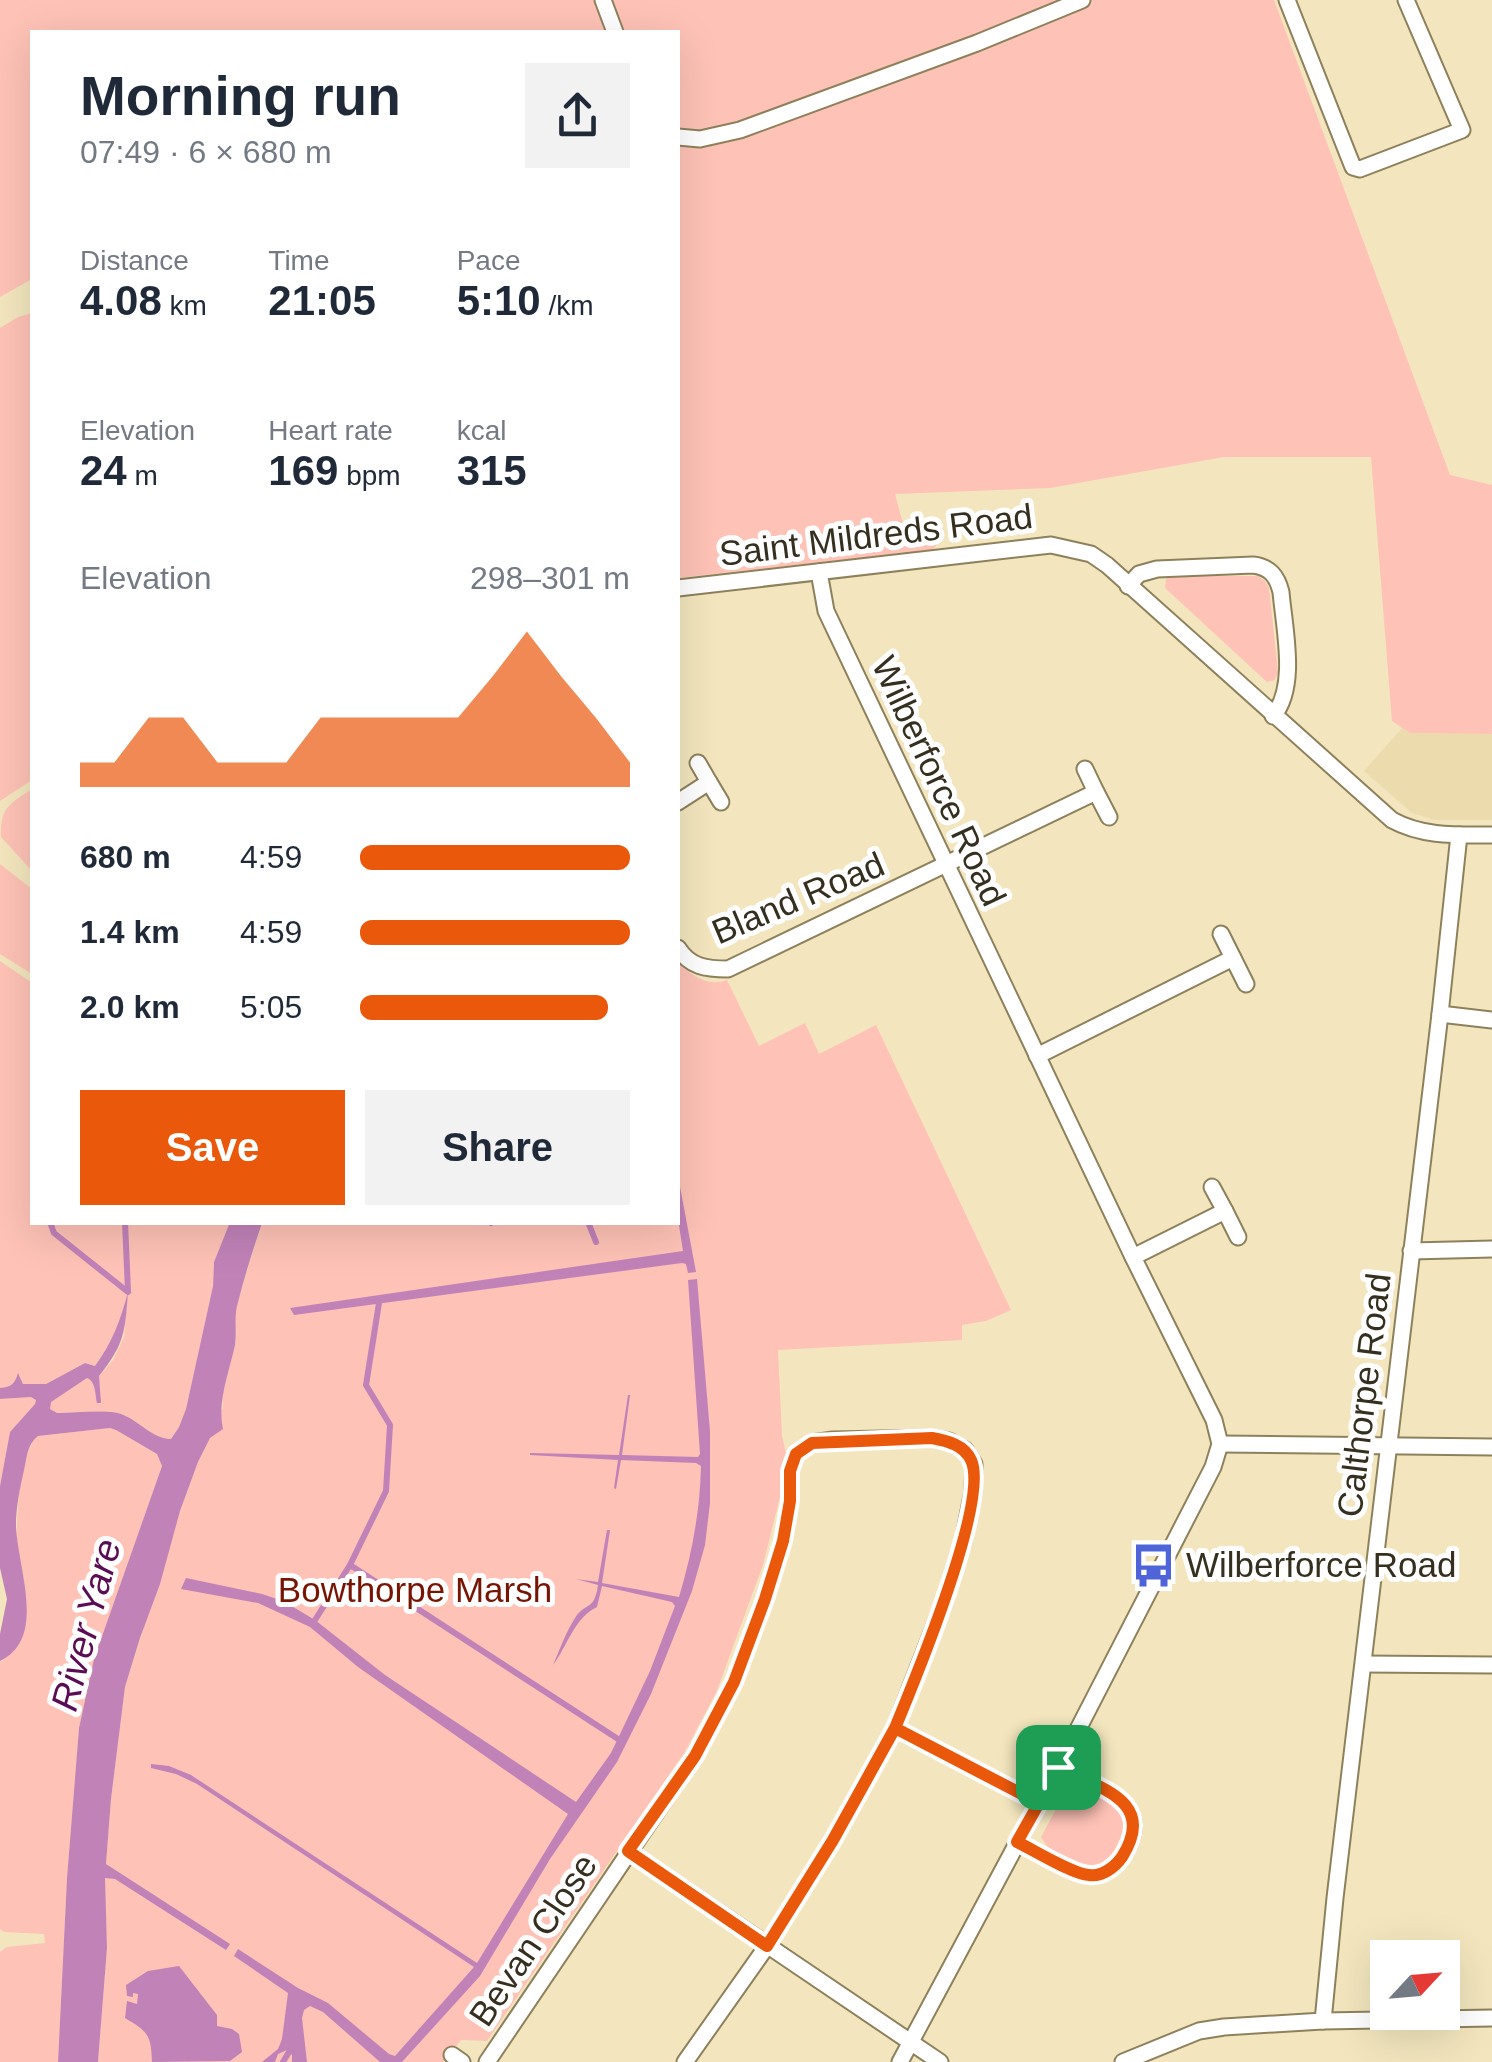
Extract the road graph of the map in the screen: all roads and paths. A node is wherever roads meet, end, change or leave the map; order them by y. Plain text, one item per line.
1 (603, 0) edge
2 (1082, 0) edge
3 (1287, 0) edge
4 (1406, 0) edge
5 (614, 30) edge
6 (680, 137) edge
7 (818, 572) junction
8 (1128, 586) junction
9 (680, 588) edge
10 (1273, 716) junction
11 (698, 763) dead end
12 (1085, 769) dead end
13 (709, 782) junction
14 (1096, 792) junction
15 (680, 801) edge
16 (722, 802) dead end
17 (1109, 817) dead end
18 (1458, 834) junction
19 (1492, 835) edge
20 (946, 865) junction
21 (1221, 934) dead end
22 (680, 952) edge
23 (1233, 958) junction
24 (1246, 984) dead end
25 (1440, 1014) junction
26 (1492, 1020) edge
27 (1037, 1056) junction
28 (1212, 1187) dead end
29 (1225, 1211) junction
30 (1238, 1237) dead end
31 (1492, 1248) edge
32 (1411, 1252) junction
33 (1133, 1257) junction
34 (1220, 1444) junction
35 (1388, 1446) junction
36 (1492, 1447) edge
37 (1364, 1664) junction
38 (1492, 1665) edge
39 (895, 1728) junction
40 (1058, 1767) junction
41 (1039, 1803) junction
42 (1017, 1842) junction
43 (628, 1851) junction
44 (767, 1946) junction
45 (1492, 2018) edge
46 (1323, 2022) junction
47 (912, 2043) junction
48 (487, 2062) edge
49 (684, 2062) edge
50 (900, 2062) edge
51 (940, 2062) edge
52 (1123, 2062) edge

1 - 5 street
2 - 6 street
3 - 4 street
7 - 8 street, Saint Mildreds Road
7 - 9 street, Saint Mildreds Road
7 - 20 street, Wilberforce Road
8 - 10 street, Saint Mildreds Road
8 - 10 street
10 - 18 street, Saint Mildreds Road
11 - 13 street
12 - 14 street
13 - 15 street
13 - 16 street
14 - 17 street
14 - 20 street, Bland Road
18 - 19 street, Saint Mildreds Road
18 - 25 street, Calthorpe Road
20 - 22 street, Bland Road
20 - 27 street, Wilberforce Road
21 - 23 street
23 - 24 street
23 - 27 street
25 - 26 street
25 - 32 street, Calthorpe Road
27 - 33 street, Wilberforce Road
28 - 29 street
29 - 30 street
29 - 33 street
31 - 32 street
32 - 35 street, Calthorpe Road
33 - 34 street, Wilberforce Road
34 - 35 street
34 - 40 street
35 - 36 street
35 - 37 street, Calthorpe Road
37 - 38 street
37 - 46 street, Calthorpe Road
39 - 41 street
39 - 43 street, Bevan Close
39 - 44 street
40 - 41 street
40 - 42 street
41 - 42 street
42 - 47 street
43 - 44 street, Bevan Close
43 - 48 street, Bevan Close
44 - 47 street, Bevan Close
44 - 49 street
45 - 46 street
46 - 52 street
47 - 50 street
47 - 51 street, Bevan Close

